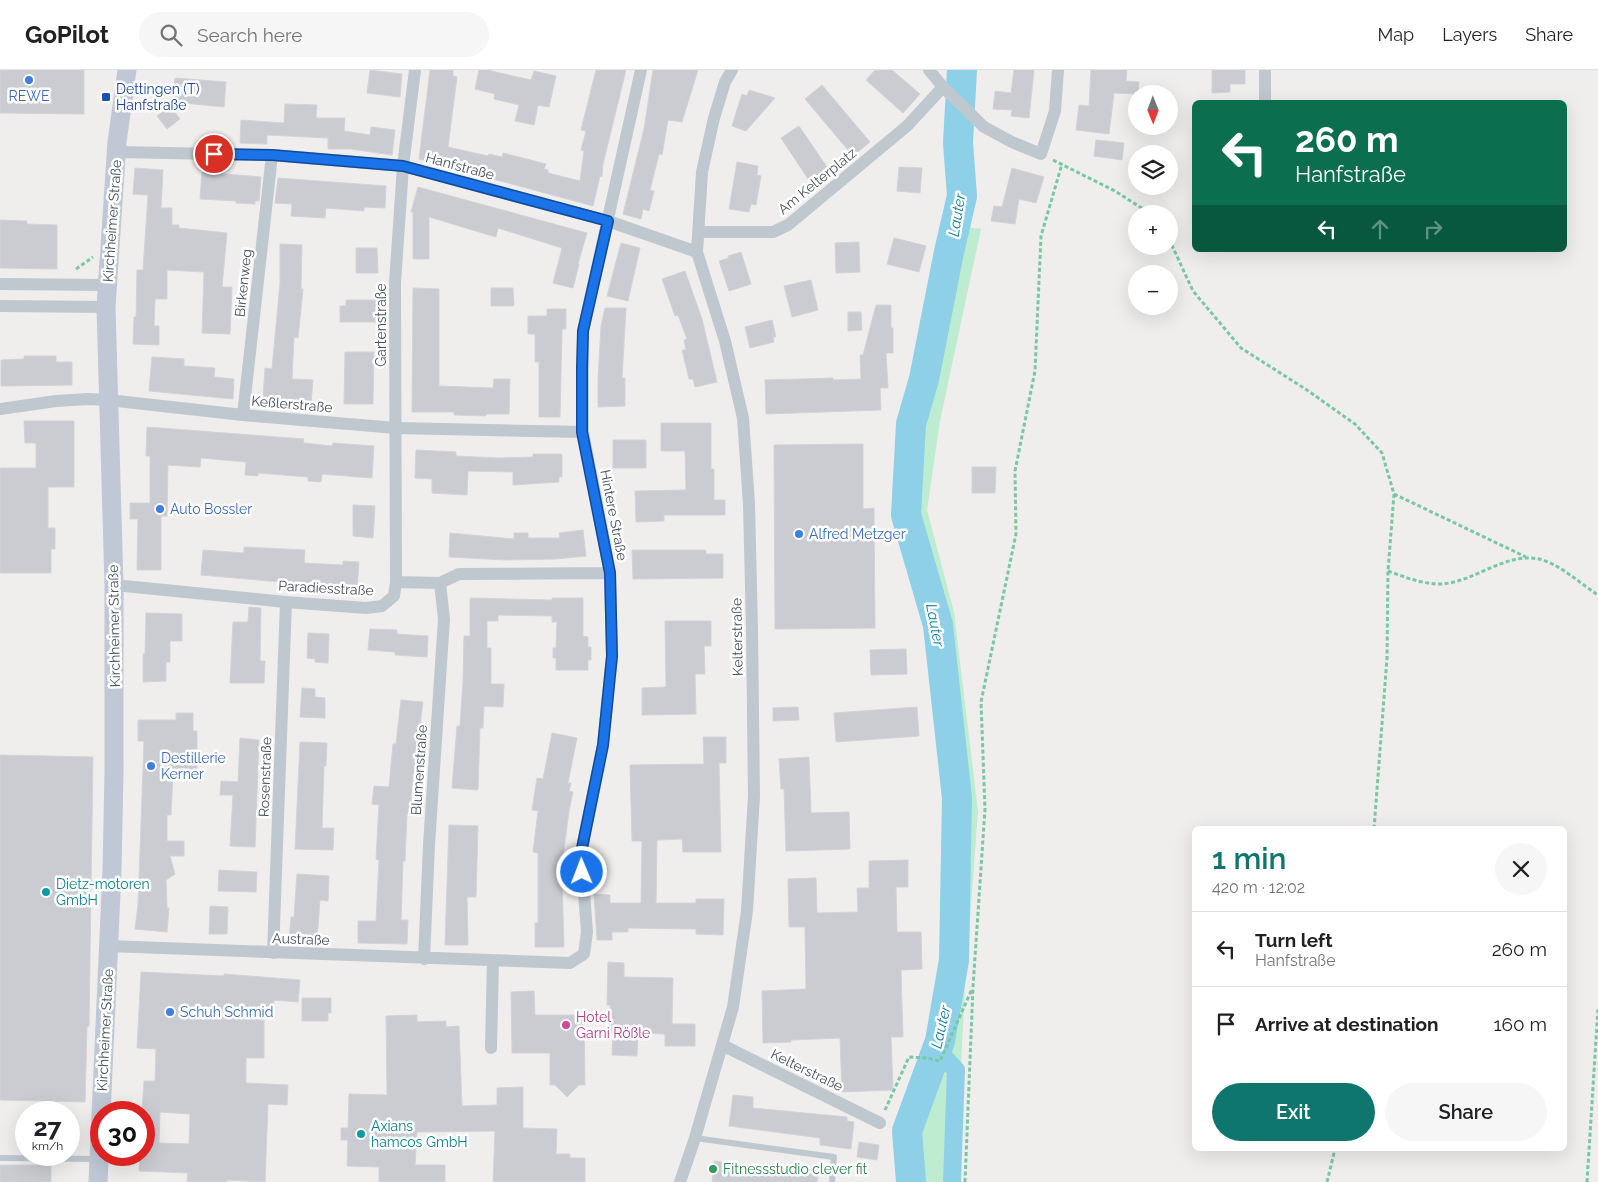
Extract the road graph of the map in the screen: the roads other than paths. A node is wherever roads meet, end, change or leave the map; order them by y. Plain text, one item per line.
1 (127, 70) edge
2 (415, 70) edge
3 (641, 70) edge
4 (732, 70) edge
5 (929, 70) edge
6 (1058, 70) edge
7 (1265, 70) edge
8 (943, 87) junction
9 (1265, 100) edge
10 (117, 152) junction
11 (272, 155) junction
12 (403, 166) junction
13 (608, 221) junction
14 (699, 232) junction
15 (697, 252) junction
16 (0, 284) edge
17 (107, 285) junction
18 (0, 306) edge
19 (106, 307) junction
20 (108, 400) junction
21 (0, 409) edge
22 (243, 415) junction
23 (396, 428) junction
24 (582, 432) junction
25 (610, 573) junction
26 (396, 582) junction
27 (440, 583) junction
28 (114, 585) junction
29 (286, 602) junction
30 (108, 946) junction
31 (273, 953) junction
32 (424, 959) junction
33 (493, 961) junction
34 (570, 963) joint
35 (722, 1045) junction
36 (491, 1048) dead end
37 (101, 1101) edge
38 (880, 1123) road end
39 (695, 1138) junction
40 (0, 1158) edge
41 (90, 1159) edge
42 (99, 1166) edge
43 (98, 1182) edge
44 (680, 1182) edge
45 (832, 1182) edge

1 - 10 street, Kirchheimer Straße
2 - 12 street, Gartenstraße
3 - 13 street, Hintere Straße
4 - 14 street
5 - 8 street
6 - 8 street
7 - 9 street
8 - 14 street, Am Kelterplatz
10 - 11 street, Hanfstraße
10 - 17 street, Kirchheimer Straße
11 - 12 street, Hanfstraße
11 - 22 street, Birkenweg
12 - 13 street, Hanfstraße
12 - 23 street, Gartenstraße
13 - 15 street, Hanfstraße
13 - 24 street, Hintere Straße
14 - 15 street, Kelterstraße
15 - 35 street, Kelterstraße
16 - 17 street
17 - 19 street, Kirchheimer Straße
18 - 19 street
19 - 20 street, Kirchheimer Straße
20 - 21 street, Keßlerstraße
20 - 22 street, Keßlerstraße
20 - 28 street, Kirchheimer Straße
22 - 23 street, Keßlerstraße
23 - 24 street, Keßlerstraße
23 - 26 street, Gartenstraße
24 - 25 street, Hintere Straße
25 - 27 street
25 - 34 street, Hintere Straße
26 - 27 street
26 - 29 street, Paradiesstraße
27 - 32 street, Blumenstraße
28 - 29 street, Paradiesstraße
28 - 30 street, Kirchheimer Straße
29 - 31 street, Rosenstraße
30 - 31 street, Austraße
30 - 37 street, Kirchheimer Straße
31 - 32 street, Austraße
32 - 33 street, Austraße
33 - 34 street, Austraße
33 - 36 street
35 - 38 street, Kelterstraße
35 - 39 street, Kelterstraße
39 - 44 street, Kelterstraße
39 - 45 lane
40 - 41 lane
42 - 43 street, Kirchheimer Straße

